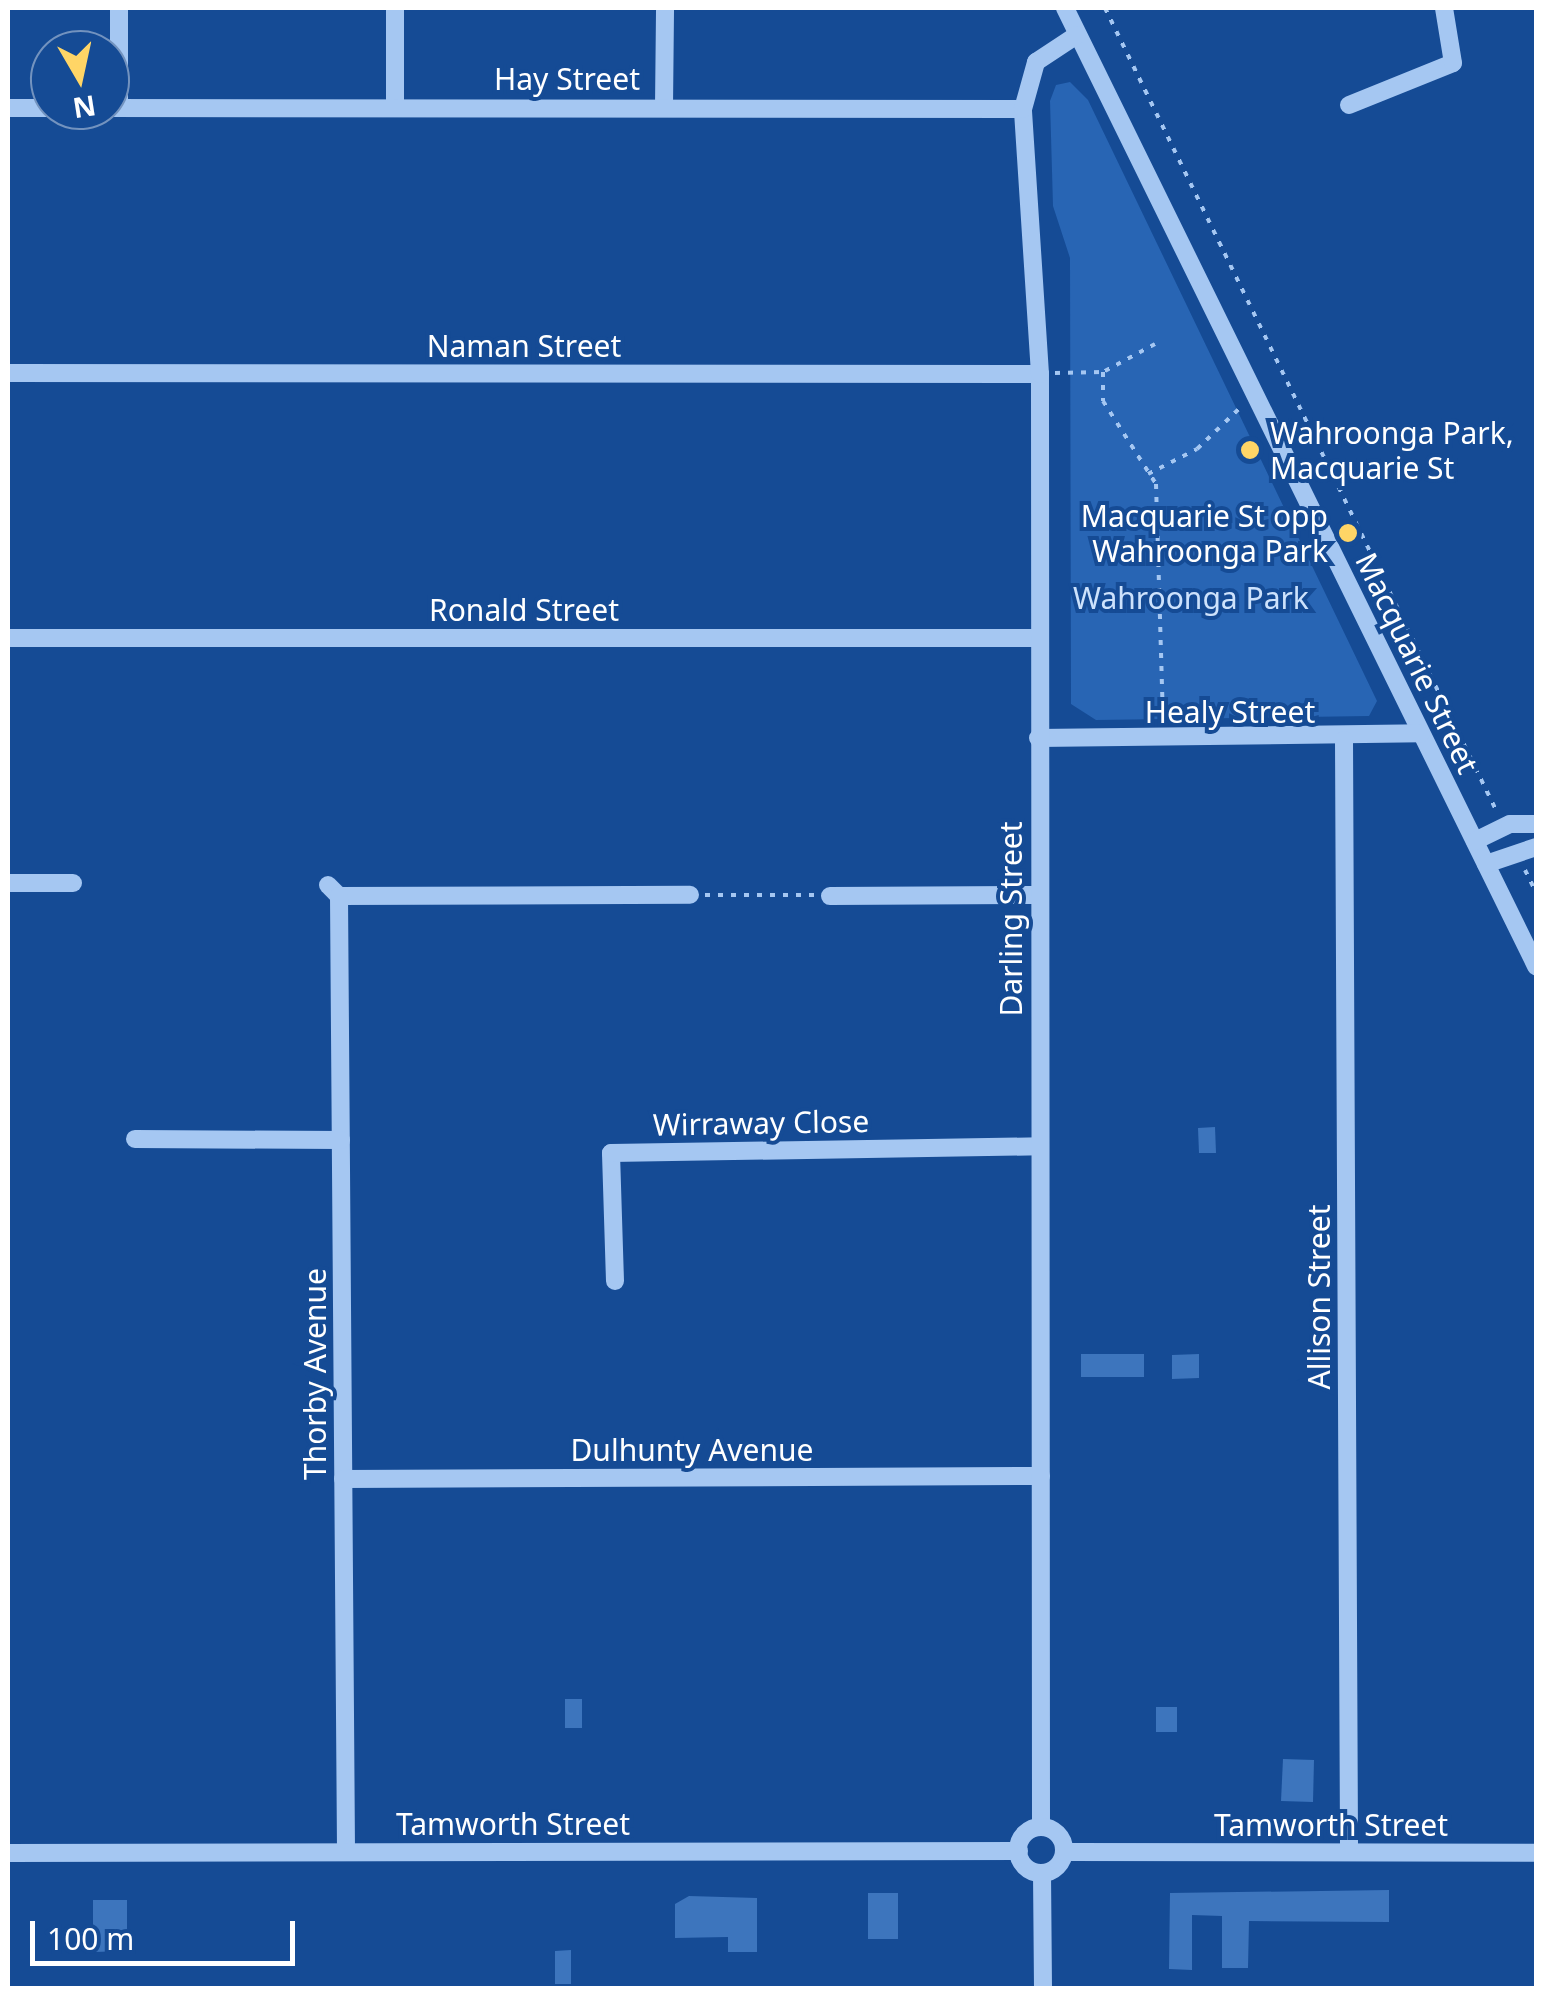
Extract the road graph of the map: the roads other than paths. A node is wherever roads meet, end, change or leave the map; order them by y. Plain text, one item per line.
1 (395, 8) edge
2 (664, 8) edge
3 (1064, 8) edge
4 (1444, 8) edge
5 (1077, 35) junction
6 (1349, 105) dead end
7 (395, 106) junction
8 (664, 107) junction
9 (130, 108) edge
10 (1023, 108) junction
11 (8, 373) edge
12 (1040, 374) junction
13 (8, 638) edge
14 (1040, 638) junction
15 (1421, 733) junction
16 (1038, 738) junction
17 (1344, 740) junction
18 (1536, 824) edge
19 (1475, 841) junction
20 (1536, 847) edge
21 (1486, 864) junction
22 (8, 882) edge
23 (73, 883) dead end
24 (690, 895) road end
25 (1038, 895) junction
26 (830, 896) road end
27 (1536, 966) edge
28 (134, 1139) dead end
29 (341, 1140) junction
30 (1040, 1146) junction
31 (615, 1281) dead end
32 (1041, 1476) junction
33 (343, 1479) junction
34 (1041, 1828) junction
35 (346, 1851) junction
36 (1019, 1851) junction
37 (1064, 1852) junction
38 (1349, 1852) junction
39 (8, 1854) edge
40 (1536, 1854) edge
41 (1042, 1873) junction
42 (1042, 1988) edge

1 - 7 street
2 - 8 street
3 - 5 street, Macquarie Street
4 - 6 street
5 - 10 street, Darling Street
5 - 15 street, Macquarie Street
7 - 8 street, Hay Street
7 - 9 street, Hay Street
8 - 10 street, Hay Street
10 - 12 street, Darling Street
11 - 12 street, Naman Street
12 - 14 street, Darling Street
13 - 14 street, Ronald Street
14 - 16 street, Darling Street
15 - 17 street, Healy Street
15 - 19 street, Macquarie Street
16 - 17 street, Healy Street
16 - 25 street, Darling Street
17 - 38 street, Allison Street
18 - 19 street
19 - 21 street, Macquarie Street
20 - 21 street
21 - 27 street, Macquarie Street
22 - 23 street
24 - 29 street, Thorby Avenue
25 - 26 street
25 - 30 street, Darling Street
28 - 29 street
29 - 33 street, Thorby Avenue
30 - 31 street, Wirraway Close
30 - 32 street, Darling Street
32 - 33 street, Dulhunty Avenue
32 - 34 street, Darling Street
33 - 35 street, Thorby Avenue
34 - 36 street
34 - 37 street
35 - 36 street, Tamworth Street
35 - 39 street, Tamworth Street
36 - 41 street
37 - 38 street, Tamworth Street
37 - 41 street
38 - 40 street, Tamworth Street
41 - 42 street

